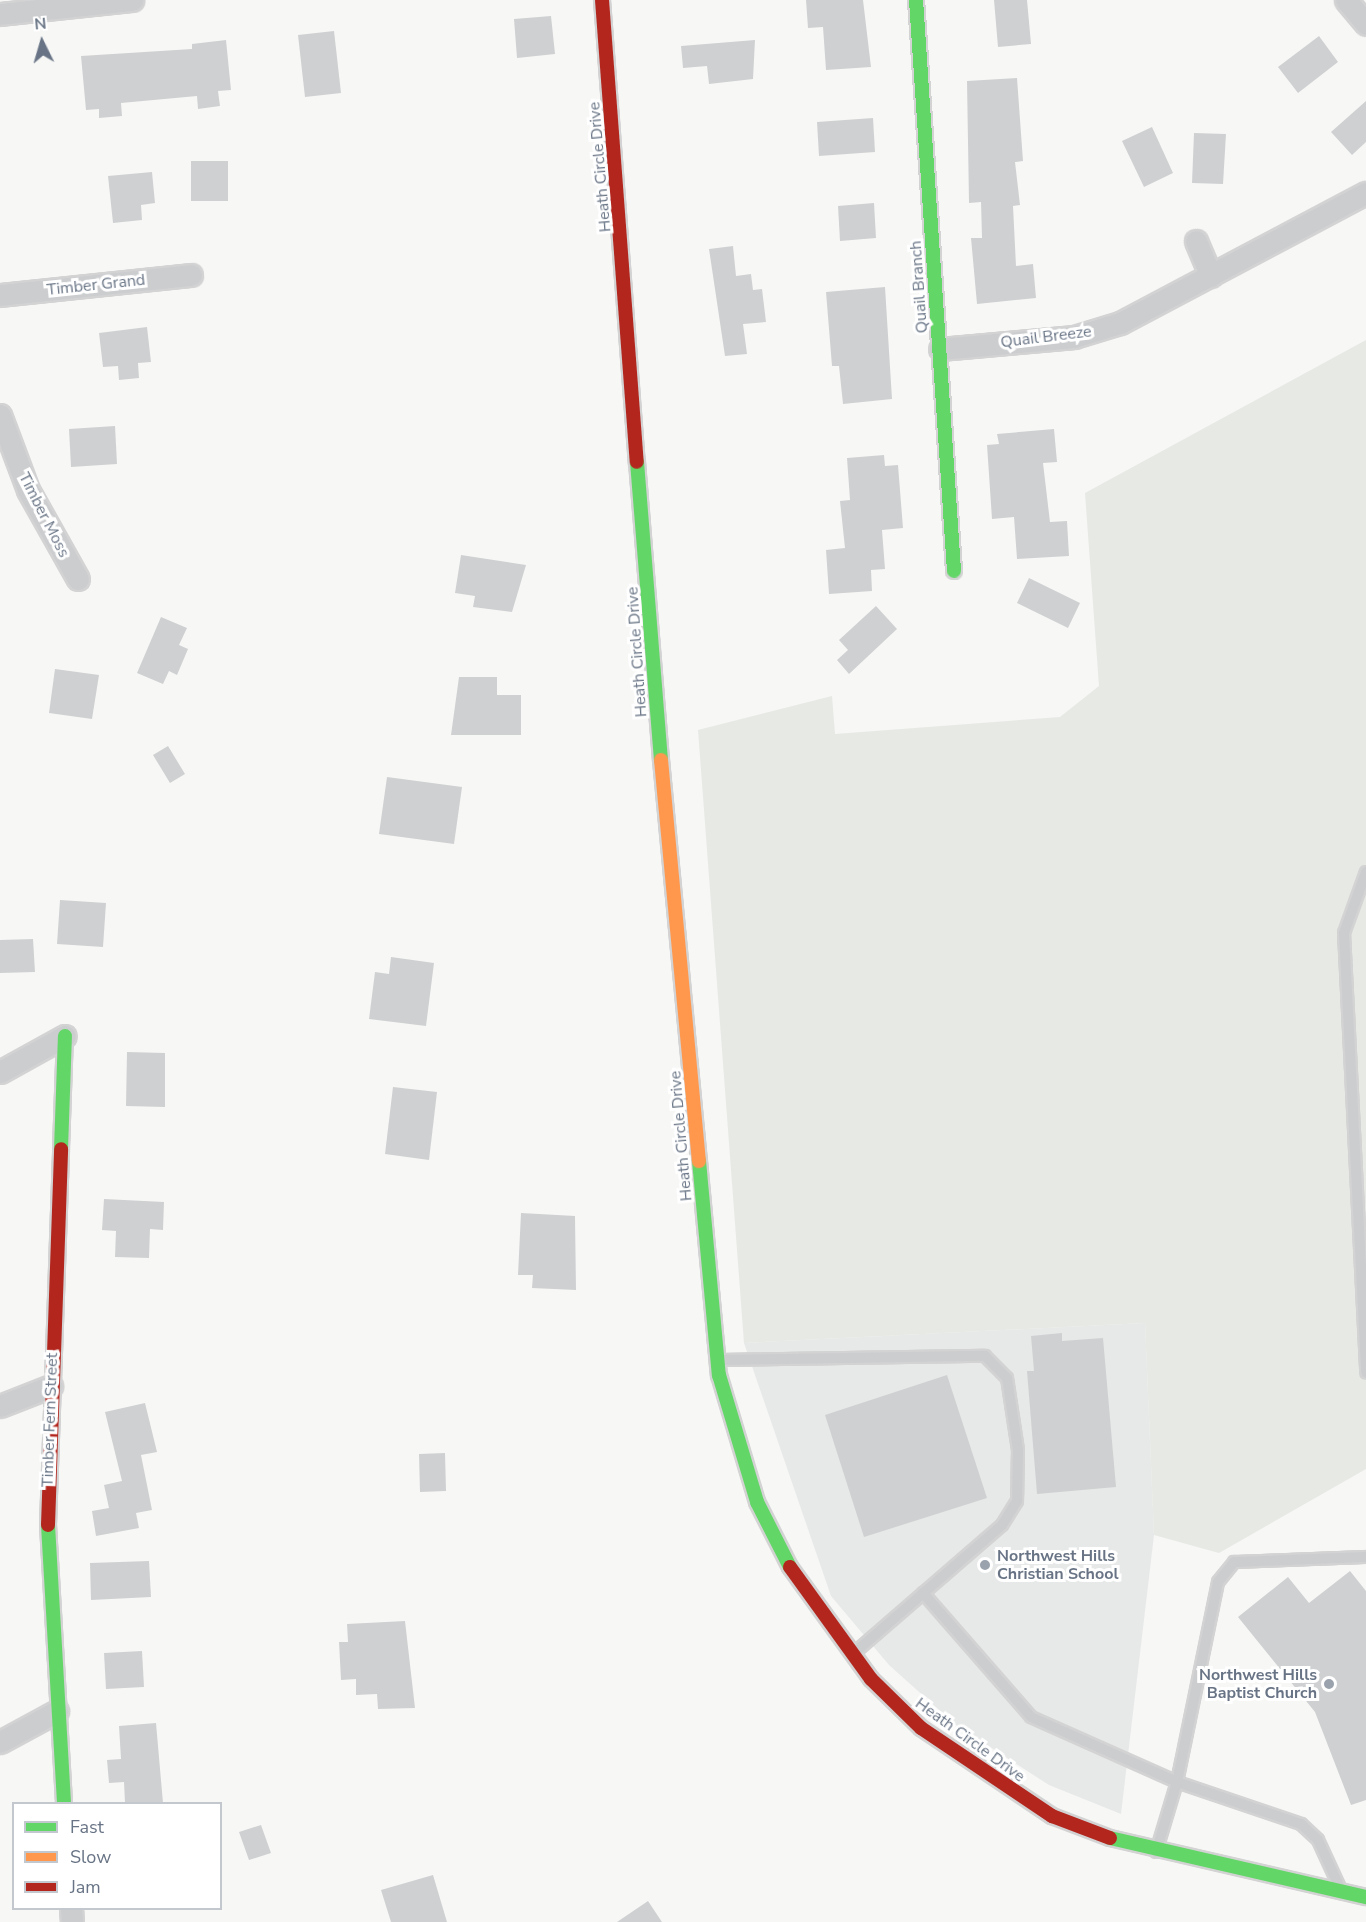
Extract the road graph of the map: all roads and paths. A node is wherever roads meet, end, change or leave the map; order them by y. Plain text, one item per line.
1 (132, 0) edge
2 (602, 0) edge
3 (916, 0) edge
4 (1346, 0) edge
5 (0, 14) edge
6 (1366, 24) edge
7 (1366, 193) edge
8 (1196, 241) dead end
9 (191, 275) dead end
10 (1211, 276) junction
11 (0, 295) edge
12 (940, 349) junction
13 (0, 416) edge
14 (954, 571) dead end
15 (78, 579) dead end
16 (1366, 872) edge
17 (65, 1036) joint
18 (0, 1072) edge
19 (718, 1360) junction
20 (1366, 1372) edge
21 (51, 1386) junction
22 (0, 1406) edge
23 (1366, 1557) edge
24 (923, 1593) junction
25 (852, 1656) junction
26 (57, 1711) junction
27 (0, 1742) edge
28 (1177, 1782) junction
29 (64, 1802) edge
30 (1156, 1852) junction
31 (1342, 1892) junction
32 (1366, 1897) edge

1 - 5 street
2 - 19 street, Heath Circle Drive
3 - 12 street, Quail Branch
4 - 6 street
7 - 10 street, Quail Breeze
8 - 10 street
9 - 11 street, Timber Grand
10 - 12 street, Quail Breeze
12 - 14 street, Quail Branch
13 - 15 street, Timber Moss
16 - 20 lane
17 - 18 street
17 - 21 street, Timber Fern Street
19 - 24 lane
19 - 25 street, Heath Circle Drive
21 - 22 street
21 - 26 street, Timber Fern Street
23 - 28 lane
24 - 25 lane
24 - 28 lane
25 - 30 street, Heath Circle Drive
26 - 27 street
26 - 29 street, Timber Fern Street
28 - 30 lane
28 - 31 lane
30 - 31 street, Heath Circle Drive
31 - 32 street, Heath Circle Drive

